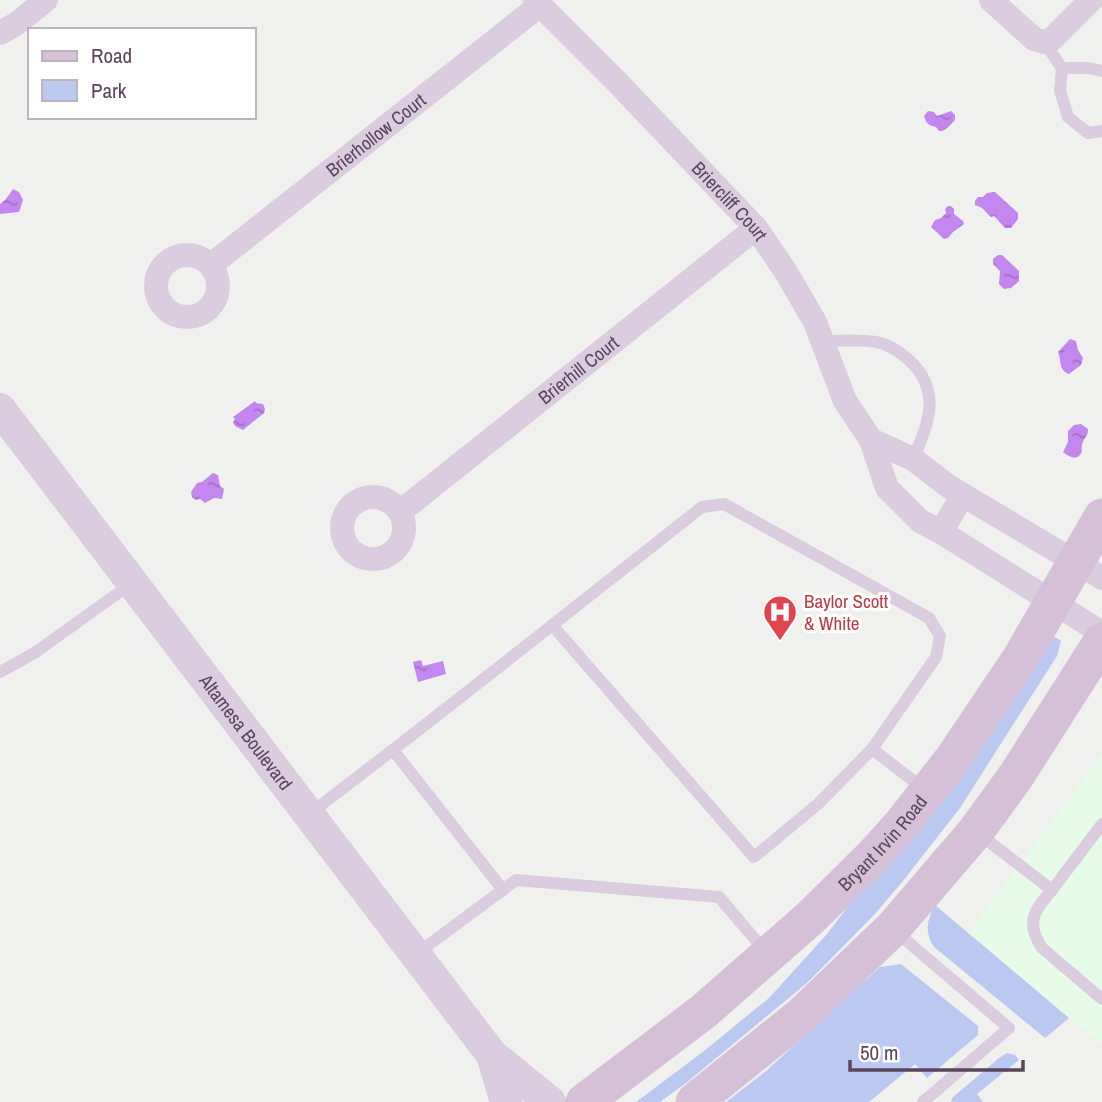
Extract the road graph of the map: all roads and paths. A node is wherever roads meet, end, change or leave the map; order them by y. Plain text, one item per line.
1 (46, 0) edge
2 (990, 0) edge
3 (1091, 0) edge
4 (538, 3) edge
5 (0, 33) edge
6 (1044, 41) junction
7 (1062, 68) junction
8 (1102, 71) edge
9 (1102, 131) edge
10 (756, 229) junction
11 (211, 265) dead end
12 (822, 341) junction
13 (0, 409) edge
14 (871, 440) junction
15 (914, 459) junction
16 (963, 495) junction
17 (400, 512) dead end
18 (1102, 517) edge
19 (941, 532) junction
20 (1089, 571) edge
21 (132, 582) junction
22 (1053, 602) junction
23 (552, 625) junction
24 (1102, 633) edge
25 (1102, 642) edge
26 (0, 672) edge
27 (872, 749) junction
28 (393, 750) junction
29 (928, 792) junction
30 (308, 815) junction
31 (1102, 824) edge
32 (976, 831) junction
33 (503, 890) junction
34 (1052, 890) junction
35 (892, 929) junction
36 (769, 954) junction
37 (415, 955) junction
38 (1102, 999) edge
39 (492, 1055) junction
40 (506, 1102) edge
41 (550, 1102) edge
42 (584, 1102) edge
43 (694, 1102) edge
44 (923, 1102) edge

1 - 5 street
2 - 6 street
3 - 6 street
4 - 10 street, Briercliff Court
4 - 11 street, Brierhollow Court
6 - 7 lane
7 - 8 lane
7 - 9 lane
10 - 12 street, Briercliff Court
10 - 17 street, Brierhill Court
12 - 14 street, Briercliff Court
12 - 15 lane
13 - 21 street, Altamesa Boulevard
14 - 15 street
14 - 19 street, Briercliff Court
15 - 16 street
16 - 19 street
16 - 20 street
18 - 20 main road, Bryant Irvin Road
19 - 22 street, Briercliff Court
20 - 22 main road, Bryant Irvin Road
21 - 26 lane
21 - 30 street, Altamesa Boulevard
22 - 24 street, Briercliff Court
22 - 29 main road, Bryant Irvin Road
23 - 27 lane
23 - 27 lane
23 - 28 lane
25 - 32 main road
27 - 29 lane
28 - 30 lane
28 - 33 lane
29 - 36 main road, Bryant Irvin Road
30 - 37 street, Altamesa Boulevard
31 - 34 lane
32 - 34 lane
32 - 35 main road
33 - 36 lane
33 - 37 lane
34 - 38 lane
35 - 43 main road
35 - 44 lane
36 - 42 main road, Bryant Irvin Road
37 - 39 street, Altamesa Boulevard
39 - 40 street, Altamesa Boulevard
39 - 41 street, Altamesa Boulevard

